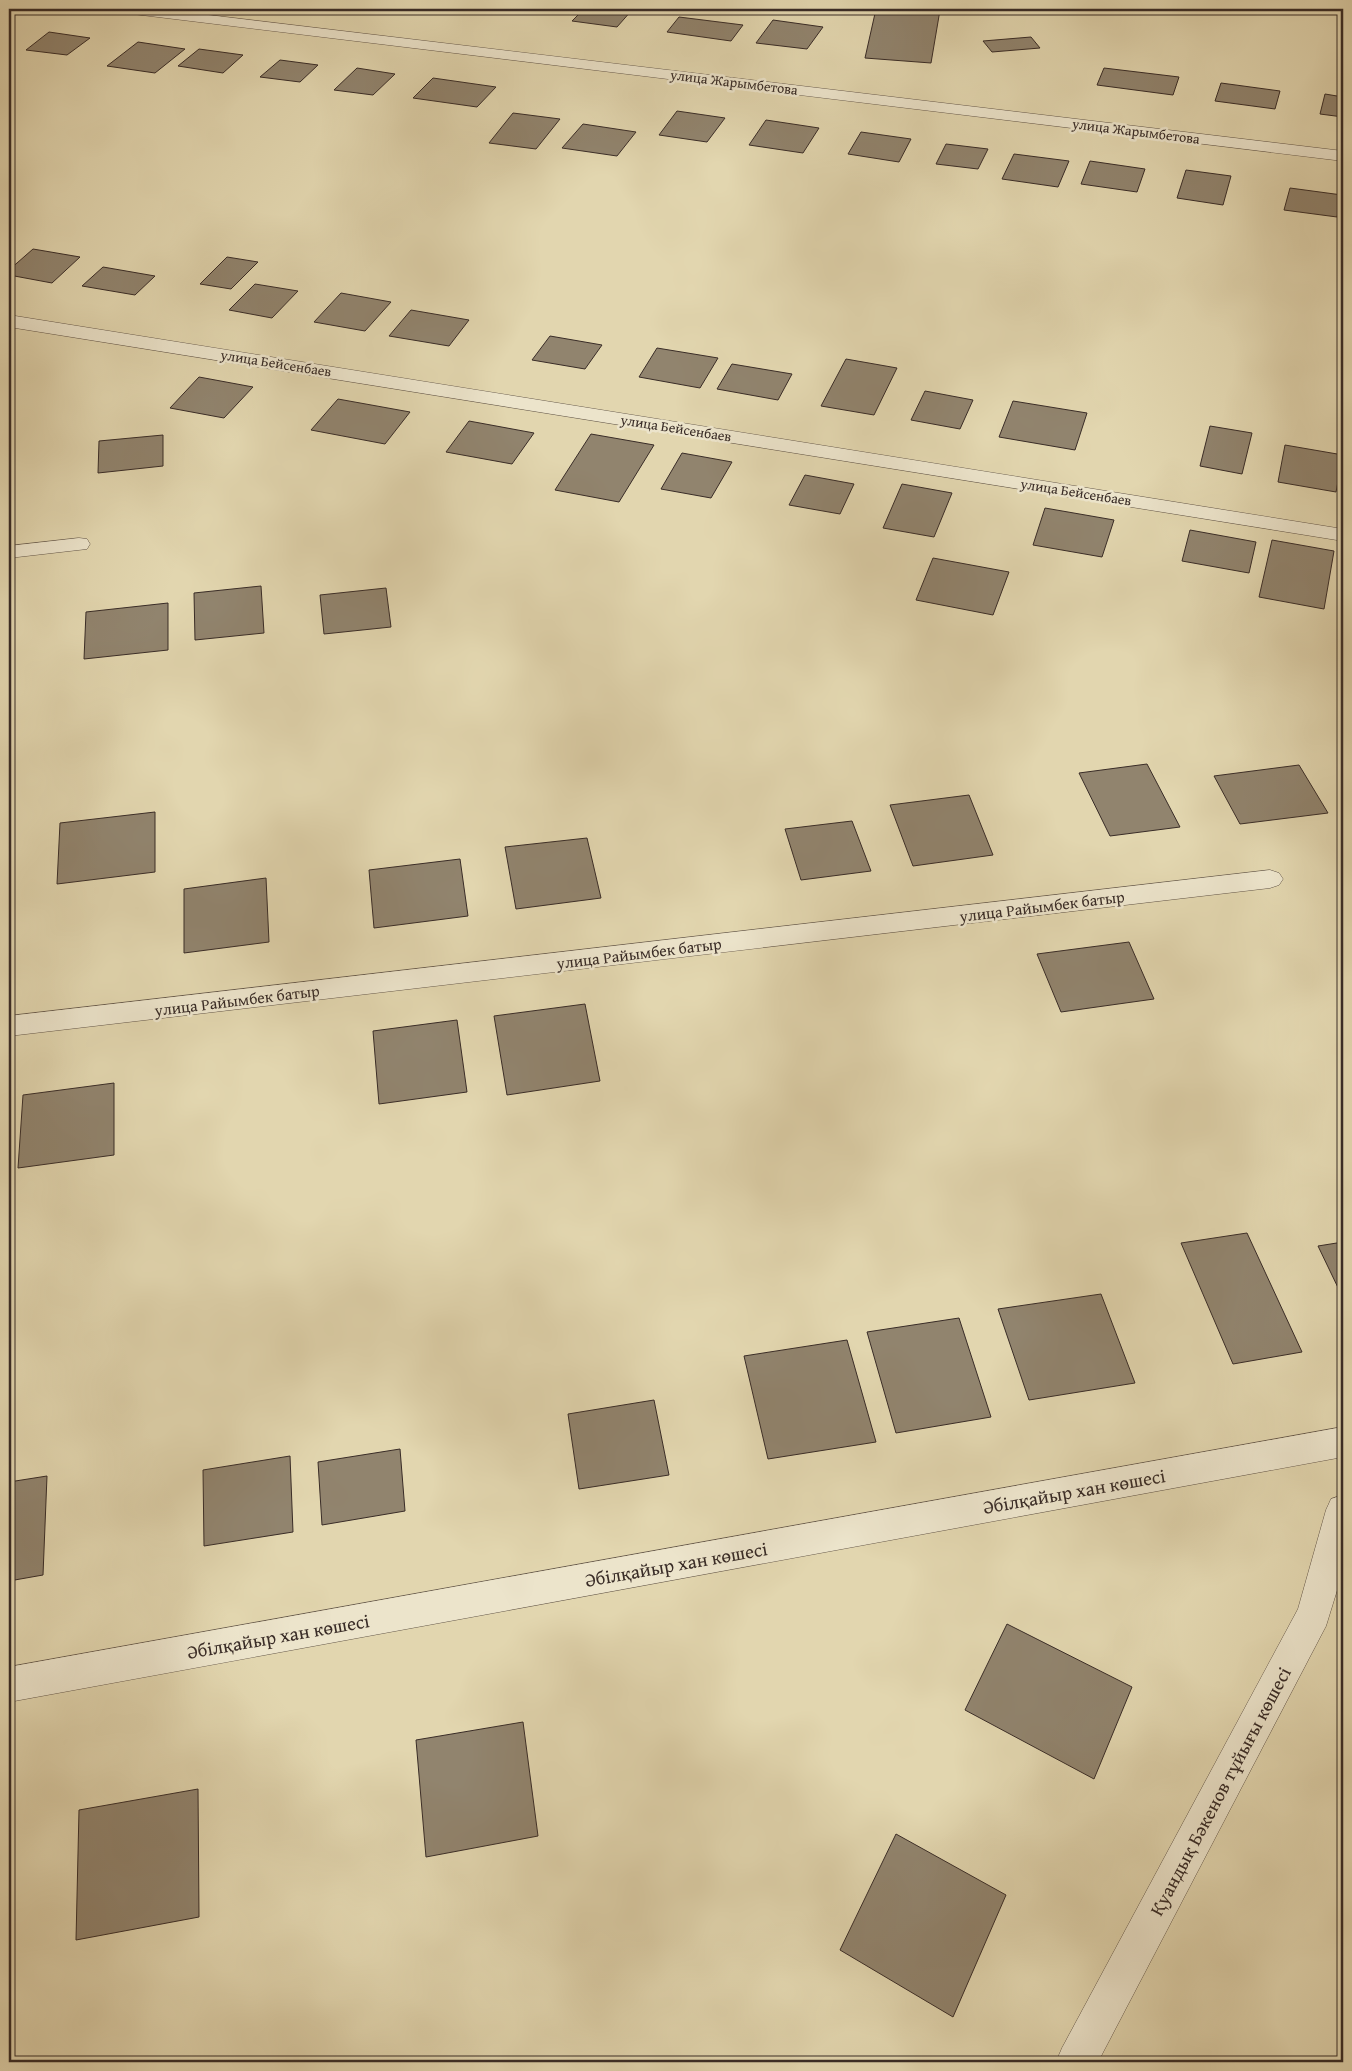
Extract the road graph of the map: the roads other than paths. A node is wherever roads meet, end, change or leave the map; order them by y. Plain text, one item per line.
1 (125, 9) edge
2 (1343, 156) edge
3 (9, 320) edge
4 (1343, 535) edge
5 (79, 544) dead end
6 (9, 552) edge
7 (1270, 879) dead end
8 (9, 1026) edge
9 (1343, 1442) edge
10 (1343, 1510) edge
11 (9, 1685) edge
12 (1076, 2062) edge

1 - 2 street, улица Жарымбетова
3 - 4 street, улица Бейсенбаев
5 - 6 street
7 - 8 street, улица Райымбек батыр
9 - 11 street, Әбілқайыр хан көшесі
10 - 12 street, Қуандық Бәкенов тұйығы көшесі

